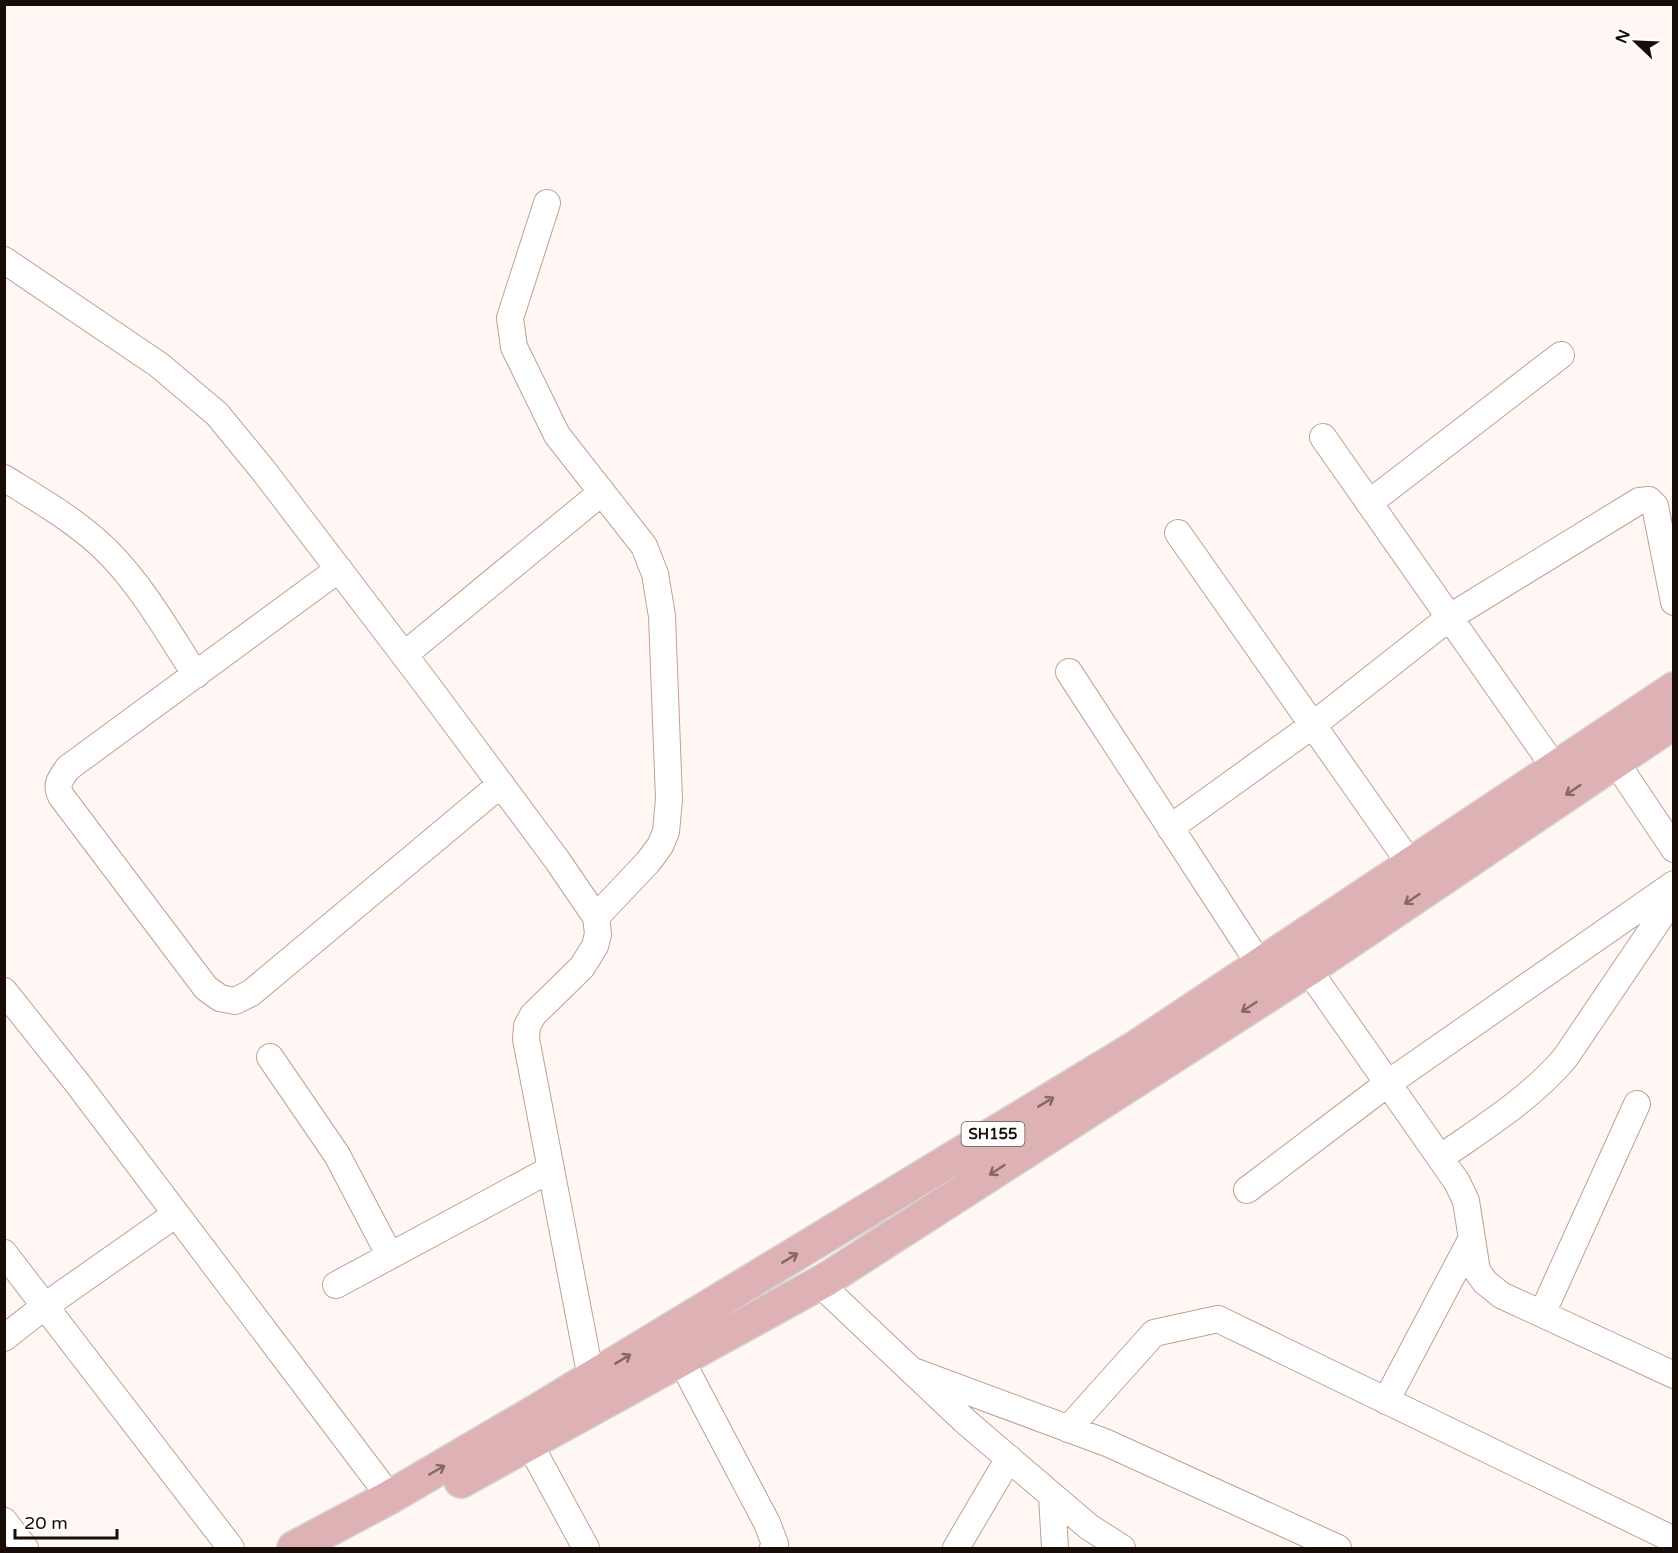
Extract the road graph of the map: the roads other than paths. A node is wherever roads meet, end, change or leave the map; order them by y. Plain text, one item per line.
1 (547, 203) dead end
2 (4, 260) edge
3 (1561, 356) dead end
4 (1323, 437) dead end
5 (4, 478) edge
6 (602, 492) junction
7 (1369, 503) junction
8 (1178, 533) dead end
9 (339, 569) junction
10 (1674, 602) edge
11 (1450, 617) junction
12 (404, 655) junction
13 (1069, 672) dead end
14 (196, 675) junction
15 (1674, 689) edge
16 (1674, 722) edge
17 (1313, 725) junction
18 (1615, 761) junction
19 (1555, 768) junction
20 (501, 784) junction
21 (1170, 828) junction
22 (1674, 849) edge
23 (1410, 865) junction
24 (1674, 884) edge
25 (1674, 897) edge
26 (596, 917) junction
27 (1299, 957) junction
28 (1260, 965) junction
29 (4, 991) edge
30 (270, 1057) dead end
31 (1387, 1084) junction
32 (1637, 1104) dead end
33 (1440, 1158) junction
34 (551, 1168) junction
35 (1247, 1190) dead end
36 (176, 1214) junction
37 (1472, 1238) junction
38 (4, 1253) edge
39 (390, 1256) junction
40 (820, 1284) junction
41 (336, 1285) dead end
42 (45, 1305) junction
43 (1542, 1314) junction
44 (4, 1338) edge
45 (681, 1360) junction
46 (913, 1371) junction
47 (1673, 1373) edge
48 (591, 1378) junction
49 (1386, 1401) junction
50 (1068, 1429) junction
51 (529, 1443) junction
52 (1009, 1458) junction
53 (1052, 1496) junction
54 (390, 1497) junction
55 (4, 1521) edge
56 (1674, 1540) edge
57 (25, 1548) edge
58 (231, 1548) edge
59 (294, 1548) edge
60 (338, 1548) edge
61 (586, 1548) edge
62 (773, 1548) edge
63 (956, 1548) edge
64 (1055, 1548) edge
65 (1122, 1548) edge
66 (1338, 1548) edge

1 - 6 street
2 - 9 street
3 - 7 street
4 - 7 street
5 - 14 street
6 - 12 street
6 - 26 street
7 - 11 street
8 - 17 street
9 - 12 street
9 - 14 street
10 - 11 street
11 - 17 street
11 - 19 street
12 - 20 street
13 - 21 street
14 - 20 street
15 - 19 main road, SH155
16 - 18 main road, SH155
17 - 21 street
17 - 23 street
18 - 22 street
18 -> 27 main road, SH155
19 - 23 main road, SH155
20 - 26 street
21 - 28 street
23 - 27 main road, SH155
24 - 31 street
25 - 33 street
26 - 34 street
27 - 28 main road, SH155
27 - 31 street
27 -> 40 main road, SH155
48 -> 28 main road, SH155
29 - 36 street
30 - 39 street
31 - 33 street
31 - 35 street
32 - 43 street
33 - 37 street
34 - 39 street
34 - 48 street
36 - 42 street
36 - 54 street
37 - 43 street
37 - 49 street
38 - 42 street
39 - 41 street
40 - 45 main road, SH155
40 - 46 street
42 - 44 street
42 - 58 street
43 - 47 street
45 - 51 main road, SH155
45 - 62 street
46 - 50 street
46 - 52 street
54 -> 48 main road, SH155
49 - 50 street
49 - 56 street
50 - 66 street
51 - 60 main road, SH155
51 - 61 street
52 - 53 street
52 - 63 street
53 - 64 street
53 - 65 street
54 - 59 main road, SH155
55 - 57 street

